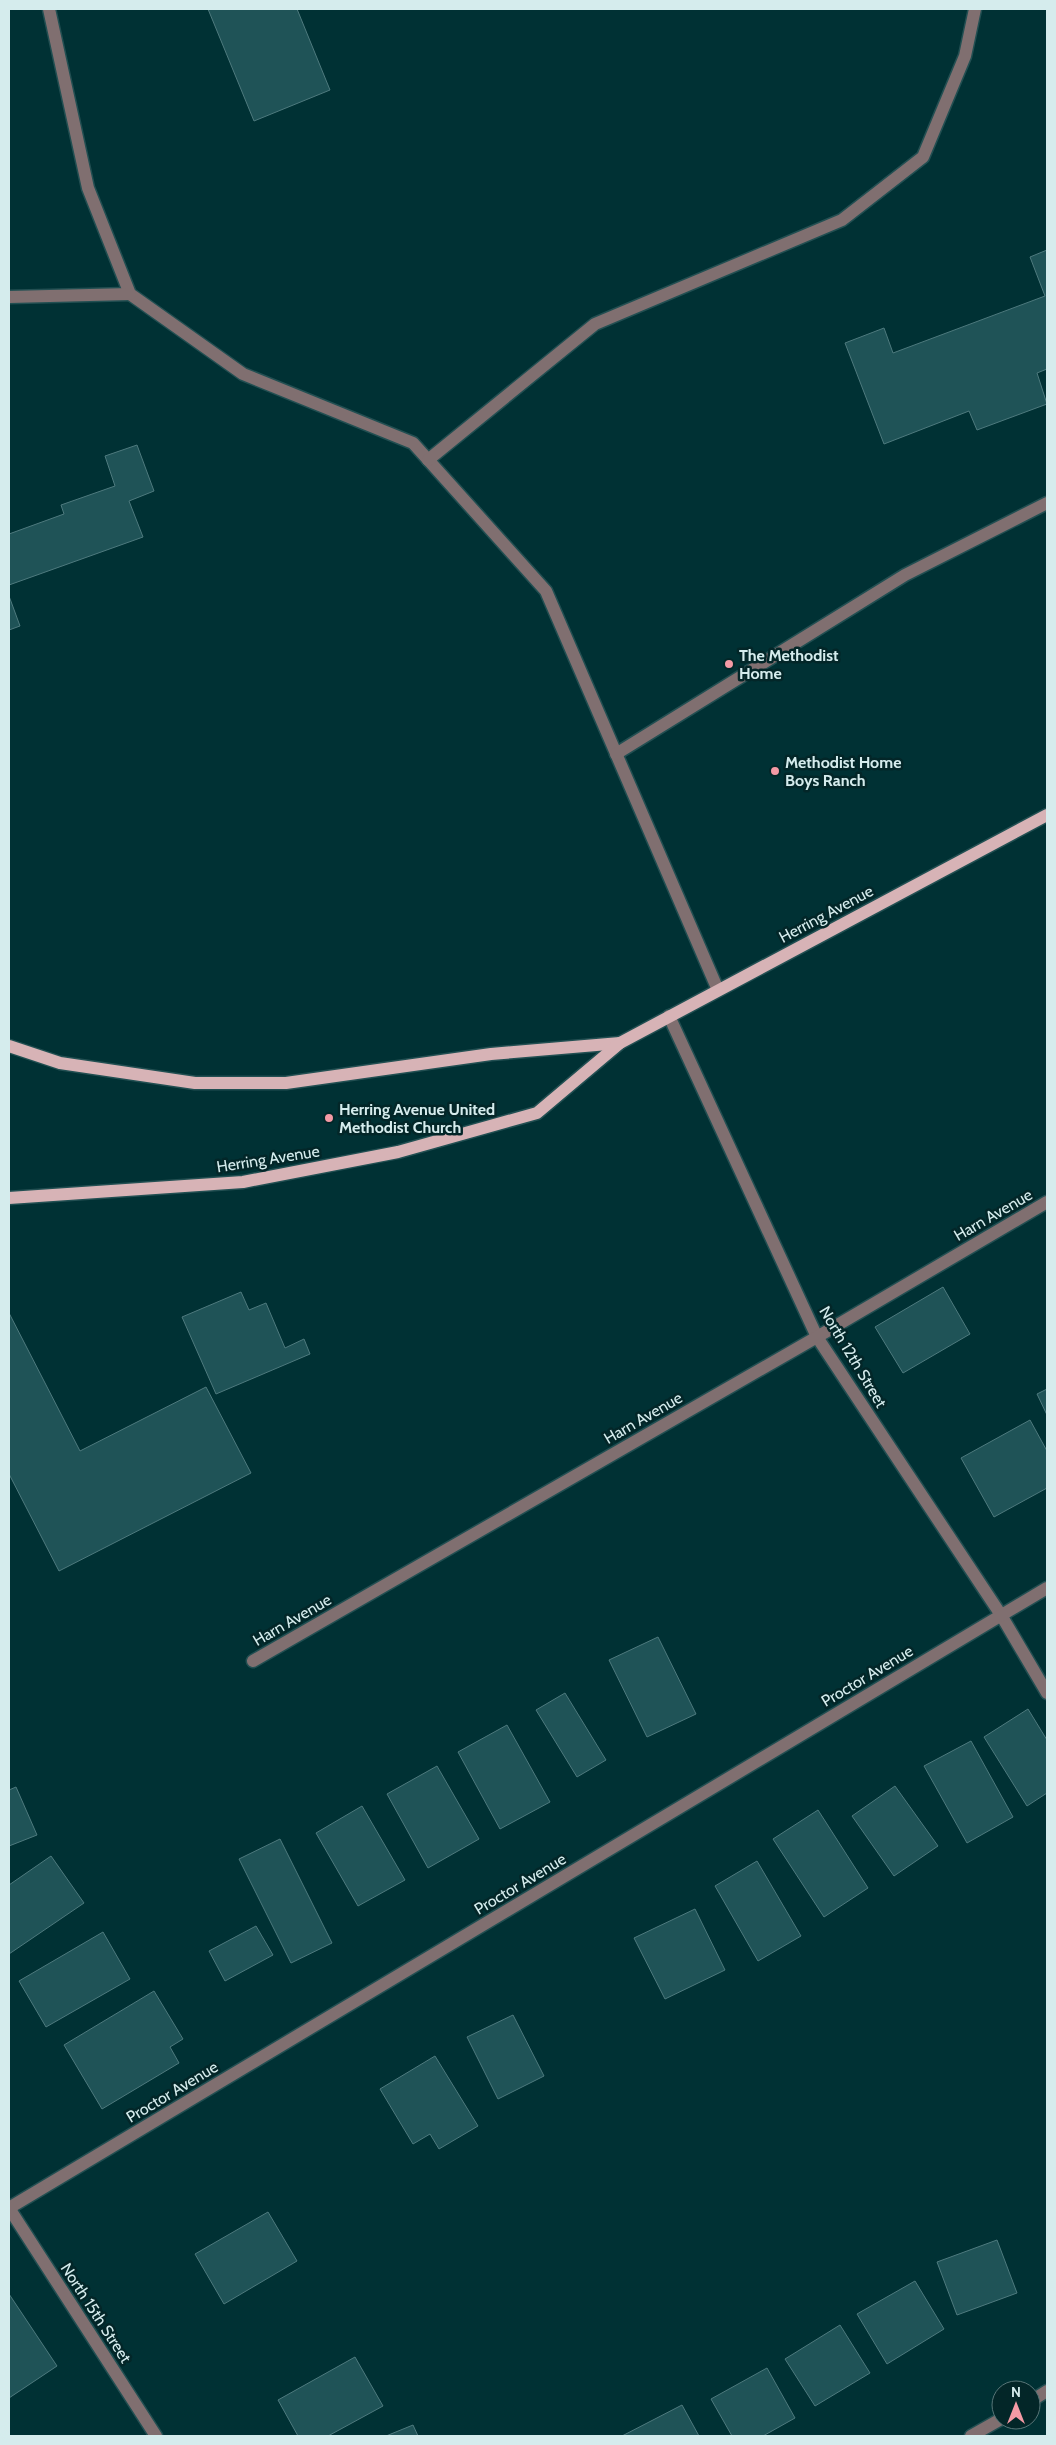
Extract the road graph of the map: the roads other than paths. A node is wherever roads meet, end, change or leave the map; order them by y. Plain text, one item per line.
1 (49, 9) edge
2 (975, 9) edge
3 (130, 294) junction
4 (9, 297) edge
5 (428, 460) junction
6 (1047, 503) edge
7 (616, 754) junction
8 (1047, 815) edge
9 (718, 990) junction
10 (669, 1016) junction
11 (620, 1043) junction
12 (9, 1046) edge
13 (9, 1198) edge
14 (1047, 1202) edge
15 (817, 1337) junction
16 (1047, 1588) edge
17 (1001, 1615) junction
18 (253, 1661) dead end
19 (1047, 1694) edge
20 (9, 2208) edge
21 (991, 2424) edge
22 (156, 2436) edge
23 (971, 2436) edge

1 - 3 street
2 - 5 street
3 - 4 street
3 - 5 street
5 - 7 street
6 - 7 street
7 - 9 street
8 - 9 main road, Herring Avenue
9 - 10 main road, Herring Avenue
10 - 11 main road, Herring Avenue
10 - 15 street, North 12th Street
11 - 12 main road, Herring Avenue
11 - 13 main road, Herring Avenue
14 - 15 street, Harn Avenue
15 - 17 street, North 12th Street
15 - 18 street, Harn Avenue
16 - 17 street, Proctor Avenue
17 - 19 street, North 12th Street
17 - 20 street, Proctor Avenue
20 - 22 street, North 15th Street
21 - 23 street

